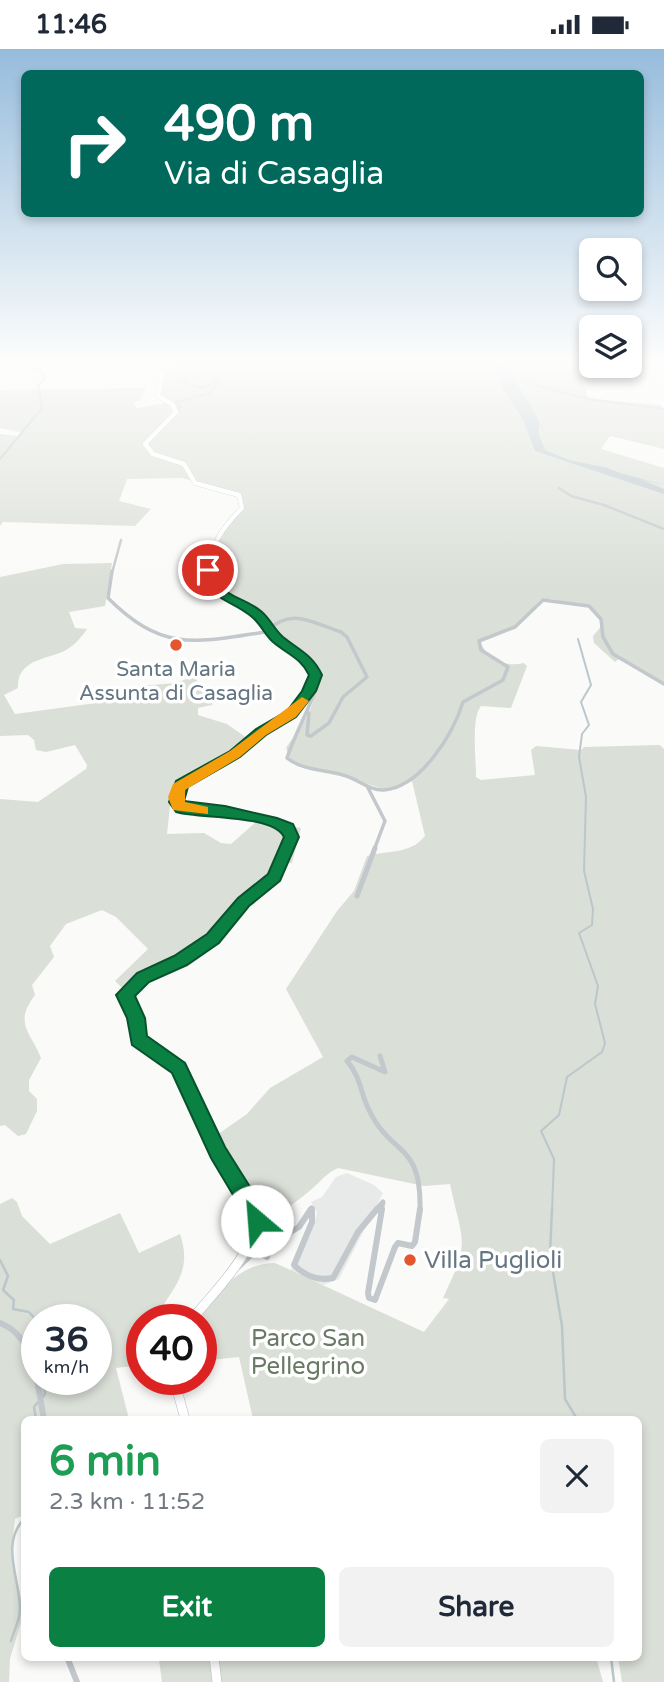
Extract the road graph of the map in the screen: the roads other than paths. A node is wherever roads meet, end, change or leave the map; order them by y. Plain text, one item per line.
1 (154, 435) edge
2 (559, 488) dead end
3 (664, 529) edge
4 (121, 540) dead end
5 (270, 632) junction
6 (315, 678) junction
7 (664, 684) edge
8 (309, 712) junction
9 (364, 783) junction
10 (357, 896) dead end
11 (380, 1056) dead end
12 (233, 1268) junction
13 (204, 1304) edge
14 (0, 1323) edge
15 (178, 1395) edge
16 (43, 1416) edge
17 (184, 1416) edge
18 (69, 1661) edge
19 (215, 1661) edge
20 (77, 1682) edge
21 (218, 1682) edge

1 - 5 street
2 - 3 street
4 - 5 street
5 - 6 street
5 - 8 street
6 - 8 street
6 - 12 street
7 - 9 street
8 - 9 street
9 - 10 street
11 - 12 street
12 - 13 street
14 - 16 street
15 - 17 street
18 - 20 street
19 - 21 street

